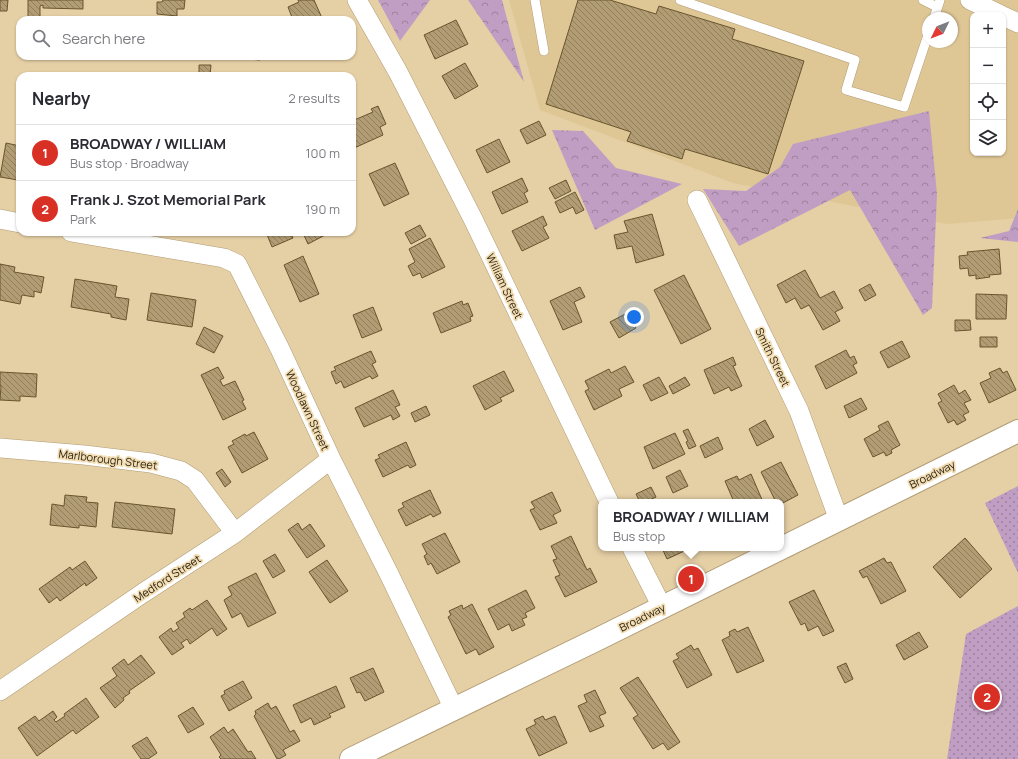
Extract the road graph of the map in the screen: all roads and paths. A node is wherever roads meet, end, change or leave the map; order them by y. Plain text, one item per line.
1 (357, 0) edge
2 (535, 0) edge
3 (680, 0) edge
4 (923, 0) edge
5 (970, 0) edge
6 (938, 3) edge
7 (1011, 18) edge
8 (924, 48) edge
9 (544, 51) dead end
10 (697, 200) dead end
11 (0, 219) edge
12 (16, 222) edge
13 (95, 236) edge
14 (1018, 431) edge
15 (0, 448) edge
16 (330, 459) junction
17 (608, 499) edge
18 (839, 520) junction
19 (235, 533) junction
20 (784, 547) edge
21 (634, 551) edge
22 (777, 551) edge
23 (662, 608) junction
24 (0, 691) edge
25 (454, 709) junction
26 (351, 759) edge

1 - 17 street, William Street
2 - 9 lane
3 - 8 lane
4 - 6 lane
5 - 7 street
10 - 18 street, Smith Street
11 - 12 street
13 - 16 street, Woodlawn Street
14 - 18 main road, Broadway
15 - 19 street, Marlborough Street
16 - 19 street, Medford Street
16 - 25 street, Woodlawn Street
18 - 20 main road, Broadway
19 - 24 street, Medford Street
21 - 23 street
22 - 23 main road, Broadway
23 - 25 main road, Broadway
25 - 26 main road, Broadway

